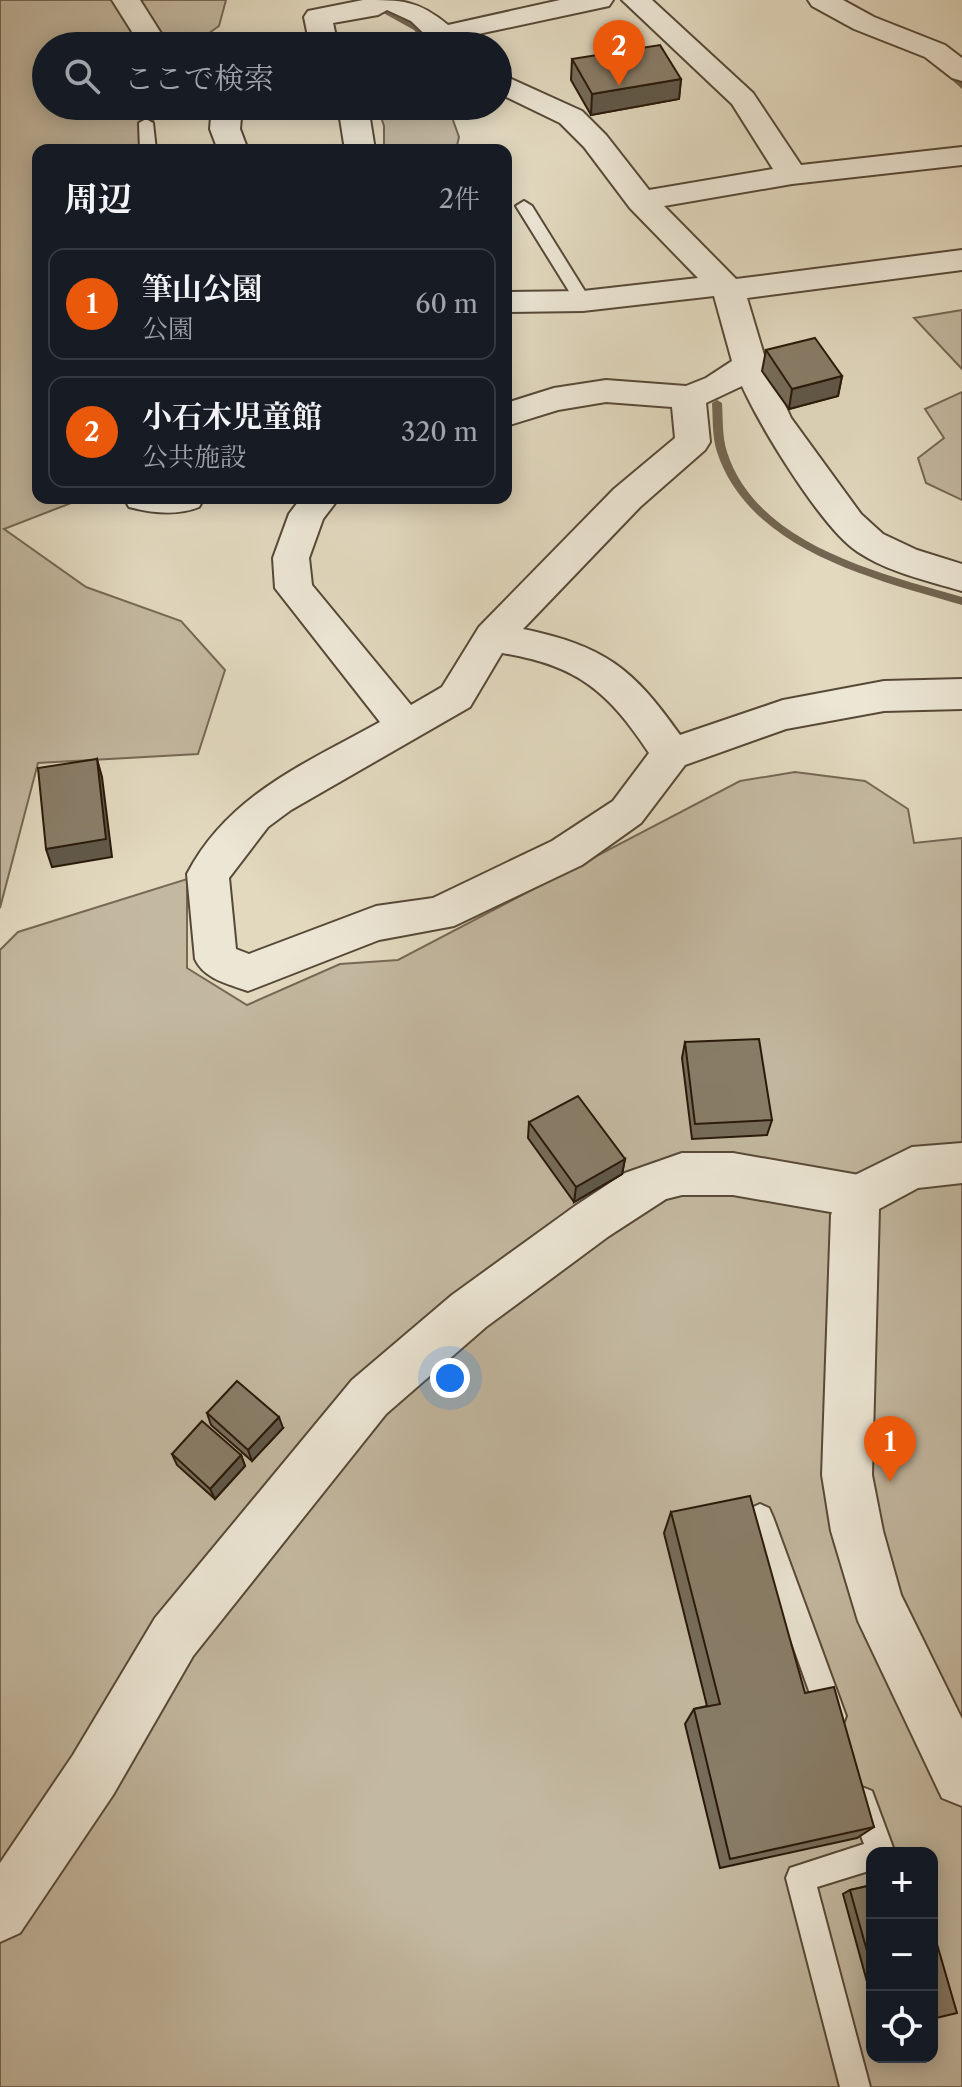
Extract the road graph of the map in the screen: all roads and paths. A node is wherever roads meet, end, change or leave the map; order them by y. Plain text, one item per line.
1 (126, 0) edge
2 (599, 0) edge
3 (636, 0) edge
4 (822, 0) edge
5 (379, 3) edge
6 (535, 6) edge
7 (146, 32) edge
8 (321, 32) edge
9 (440, 32) edge
10 (458, 32) edge
11 (962, 72) edge
12 (512, 89) edge
13 (226, 120) edge
14 (357, 120) edge
15 (146, 123) dead end
16 (148, 144) edge
17 (231, 144) edge
18 (360, 144) edge
19 (953, 164) edge
20 (792, 175) junction
21 (641, 201) junction
22 (524, 206) dead end
23 (962, 260) edge
24 (710, 288) junction
25 (583, 301) junction
26 (512, 302) edge
27 (750, 365) junction
28 (688, 397) junction
29 (512, 413) edge
30 (316, 504) edge
31 (962, 578) edge
32 (492, 637) junction
33 (962, 694) edge
34 (404, 724) junction
35 (671, 754) junction
36 (962, 1163) edge
37 (859, 1196) junction
38 (760, 1517) edge
39 (839, 1736) edge
40 (962, 1778) edge
41 (855, 1780) edge
42 (879, 1847) edge
43 (866, 1858) edge
44 (0, 1913) edge
45 (855, 2087) edge

1 - 7 street
2 - 6 street
3 - 20 street
4 - 11 street
5 - 8 street
5 - 9 street
6 - 10 street
12 - 21 street
13 - 17 street
14 - 18 street
15 - 16 lane
19 - 20 street
20 - 21 street
21 - 24 street
22 - 25 lane
23 - 24 street
24 - 25 street
24 - 27 street
25 - 26 street
27 - 28 street
27 - 31 street
28 - 29 street
28 - 32 street
30 - 34 street
32 - 34 street
32 - 35 street
33 - 35 street
34 - 35 street
36 - 37 street
37 - 40 street
37 - 44 street
38 - 39 lane
41 - 42 lane
43 - 45 lane

